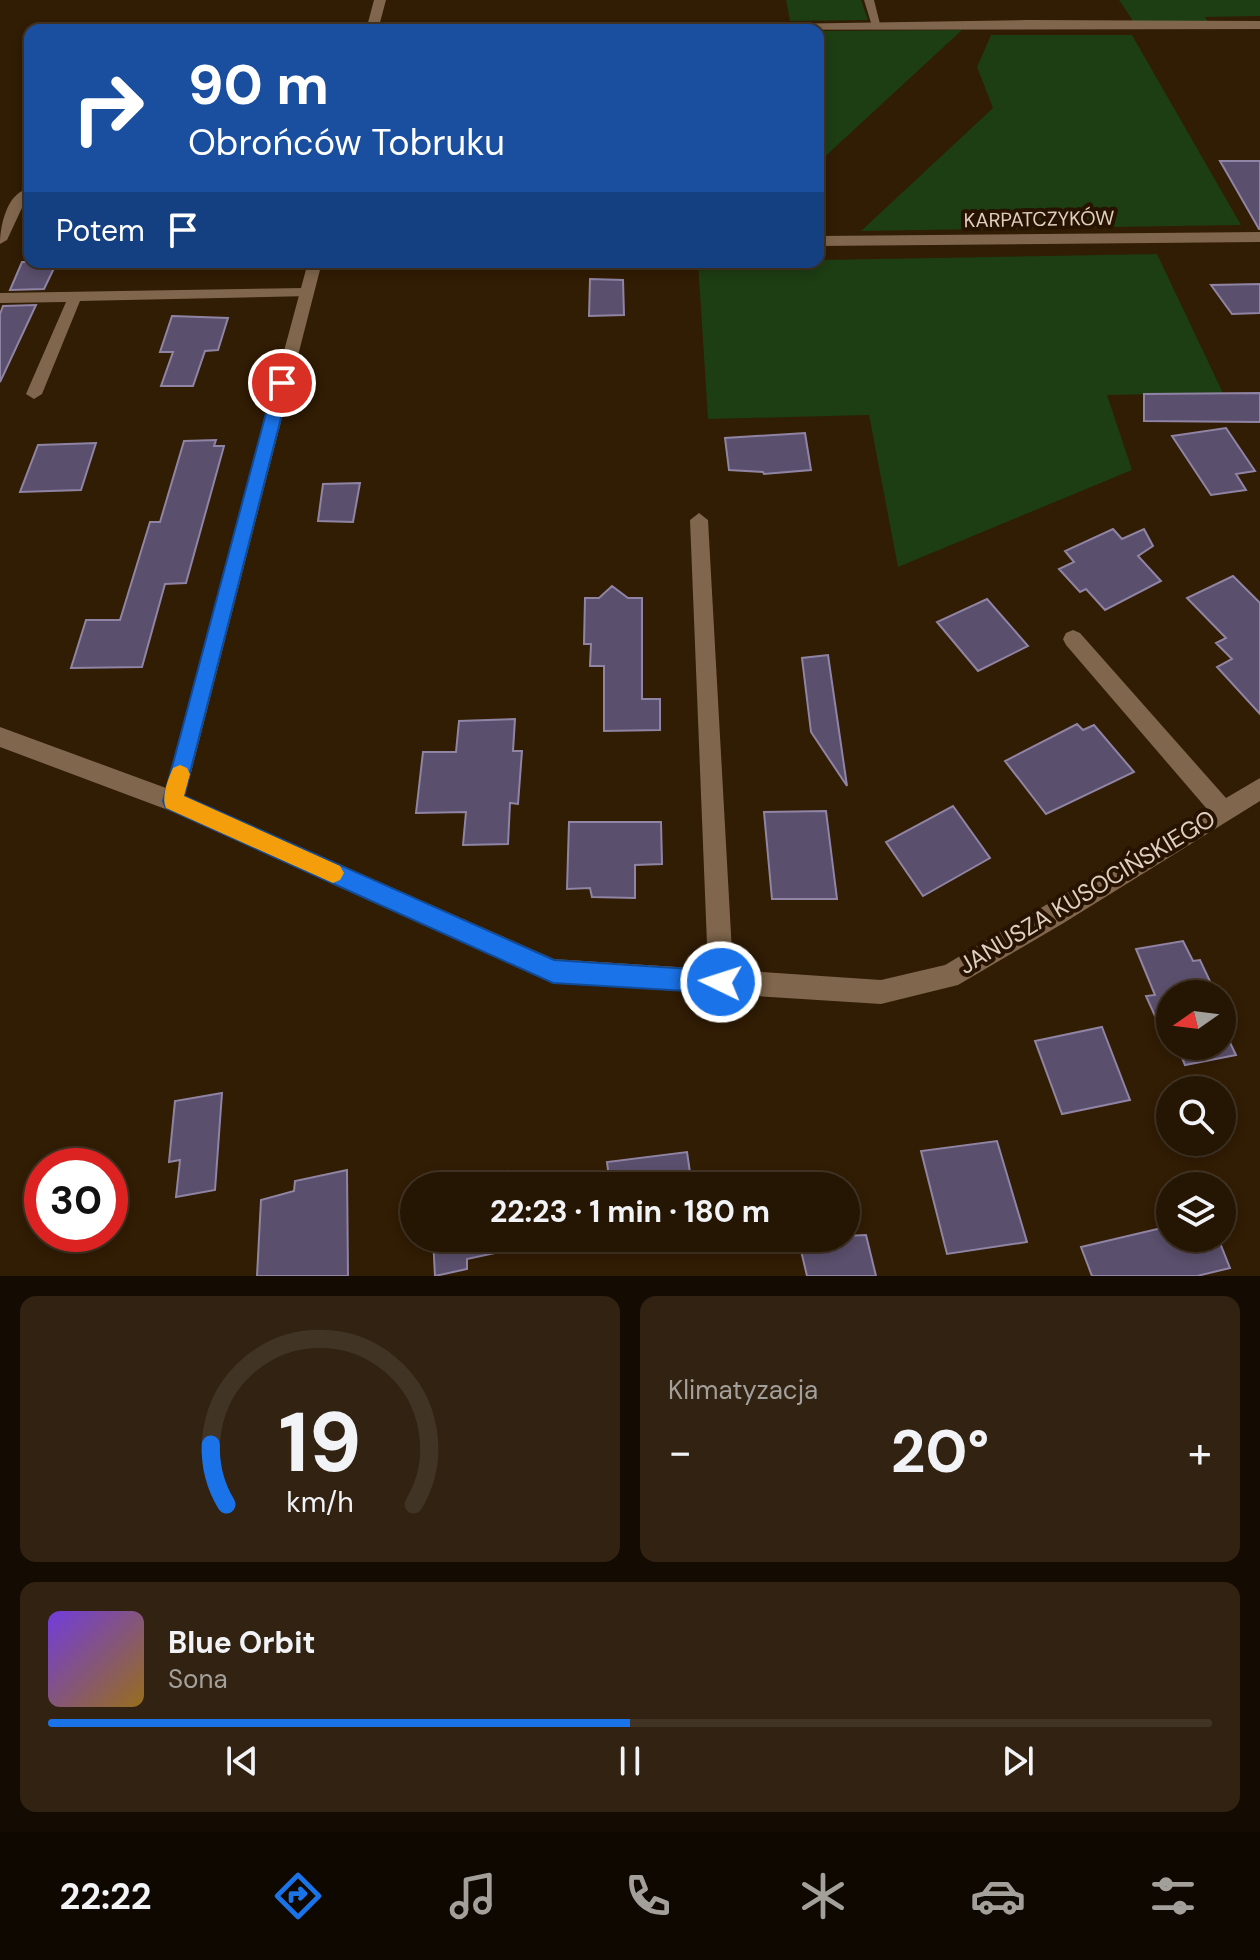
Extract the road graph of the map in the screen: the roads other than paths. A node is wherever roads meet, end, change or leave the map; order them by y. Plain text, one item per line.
1 (380, 0) edge
2 (869, 0) edge
3 (374, 24) edge
4 (1260, 25) edge
5 (877, 26) junction
6 (824, 27) edge
7 (22, 195) dead end
8 (1260, 237) edge
9 (0, 240) edge
10 (824, 241) edge
11 (313, 268) edge
12 (305, 293) junction
13 (76, 295) junction
14 (0, 298) edge
15 (34, 394) dead end
16 (699, 520) dead end
17 (1073, 639) dead end
18 (0, 737) edge
19 (1260, 789) edge
20 (173, 801) junction
21 (1223, 811) junction
22 (721, 982) junction

1 - 3 street
2 - 5 lane
4 - 5 street
5 - 6 street
7 - 9 lane
8 - 10 street, KARPATCZYKÓW
11 - 12 street
12 - 13 lane
12 - 20 street
13 - 14 lane
13 - 15 lane
16 - 22 street
17 - 21 street
18 - 20 street, JANUSZA KUSOCIŃSKIEGO
19 - 21 street, JANUSZA KUSOCIŃSKIEGO
20 - 22 street, JANUSZA KUSOCIŃSKIEGO
21 - 22 street, JANUSZA KUSOCIŃSKIEGO

